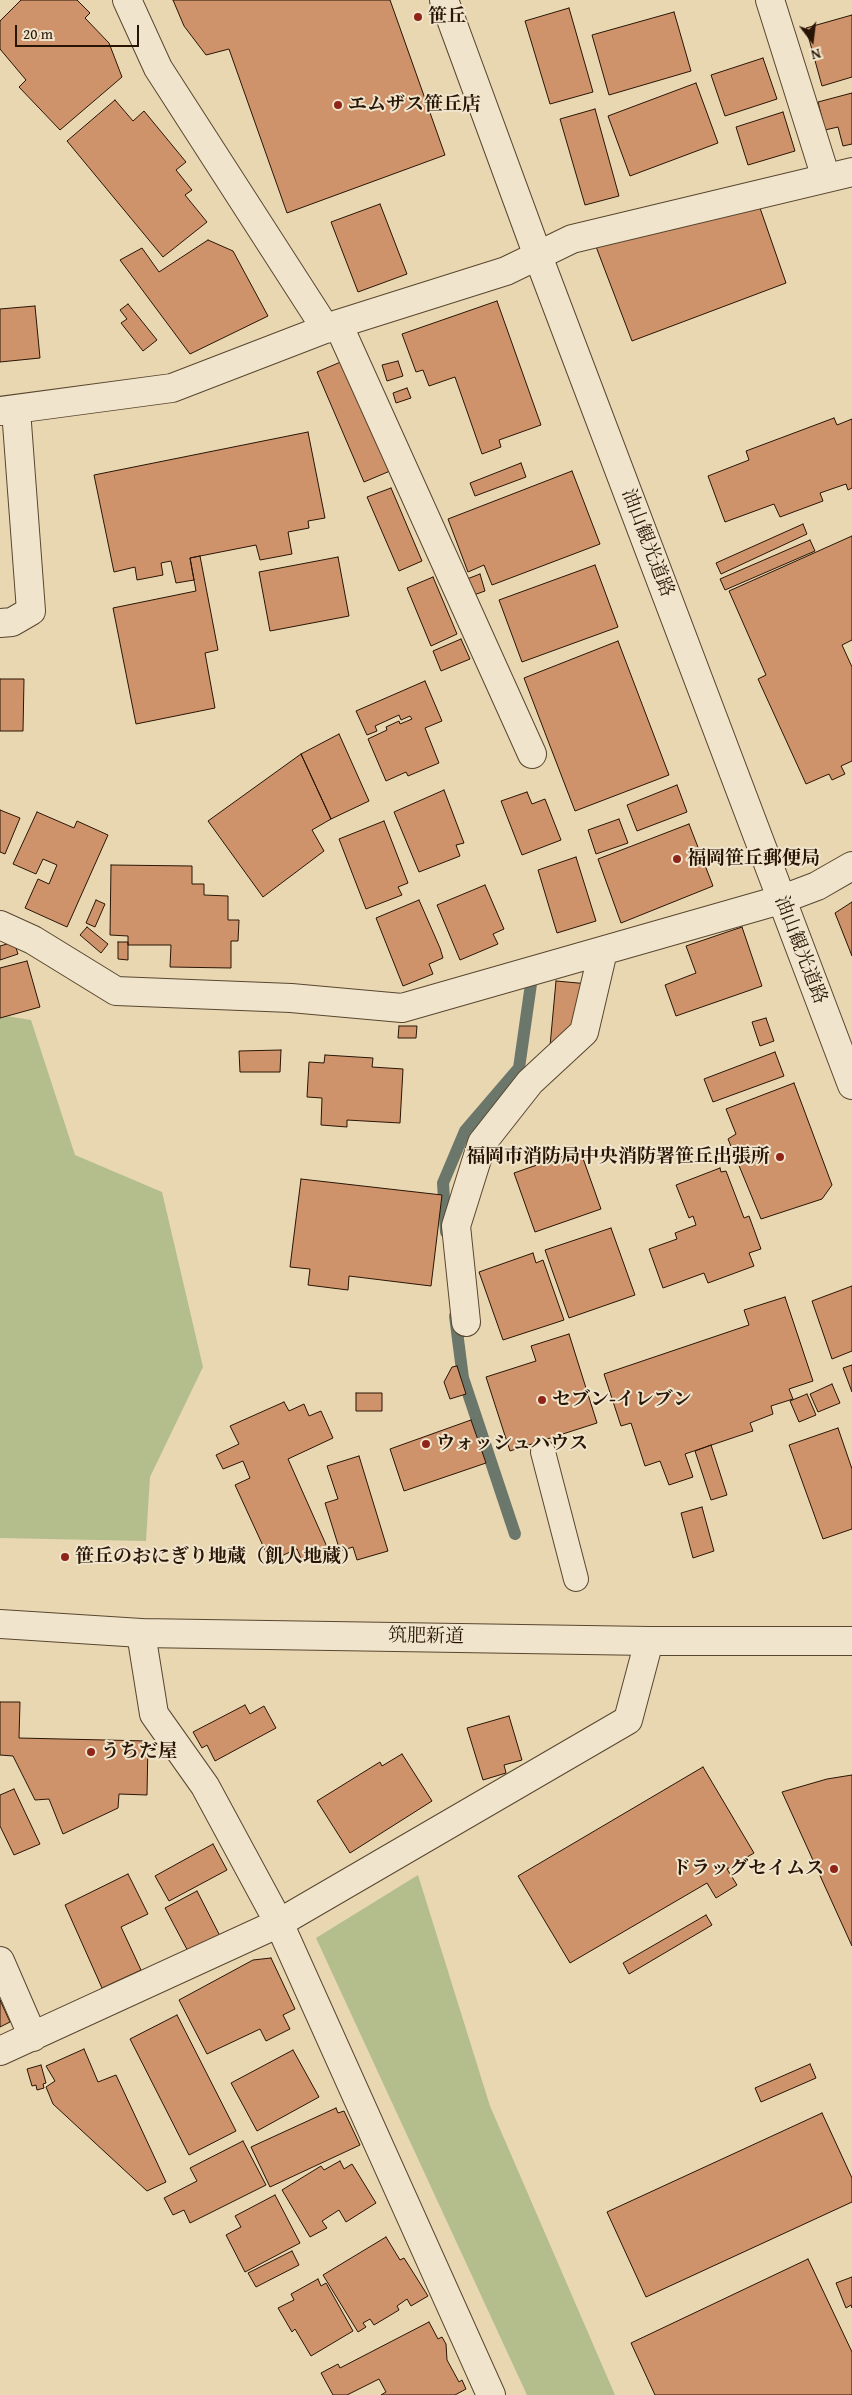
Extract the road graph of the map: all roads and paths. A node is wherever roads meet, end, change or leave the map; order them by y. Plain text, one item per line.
1 (127, 0) edge
2 (444, 0) edge
3 (770, 0) edge
4 (839, 175) edge
5 (538, 256) junction
6 (332, 327) junction
7 (8, 411) edge
8 (0, 623) edge
9 (532, 754) dead end
10 (852, 866) edge
11 (780, 900) junction
12 (0, 925) edge
13 (603, 951) junction
14 (852, 1085) edge
15 (466, 1322) dead end
16 (543, 1452) dead end
17 (576, 1579) dead end
18 (0, 1624) edge
19 (141, 1633) junction
20 (649, 1641) junction
21 (852, 1641) edge
22 (278, 1923) junction
23 (0, 1961) edge
24 (33, 2037) junction
25 (0, 2051) edge
26 (491, 2395) edge

1 - 6 street
2 - 5 street, 油山観光道路
3 - 4 street
4 - 5 street
5 - 6 street
5 - 11 street, 油山観光道路
6 - 7 street
6 - 9 street
7 - 8 street
10 - 11 street
11 - 13 street
11 - 14 street, 油山観光道路
12 - 13 street
13 - 15 street
16 - 17 lane
18 - 19 street, 筑肥新道
19 - 20 street, 筑肥新道
19 - 22 street
20 - 21 street, 筑肥新道
20 - 22 street
22 - 24 street
22 - 26 street
23 - 24 street
24 - 25 street

